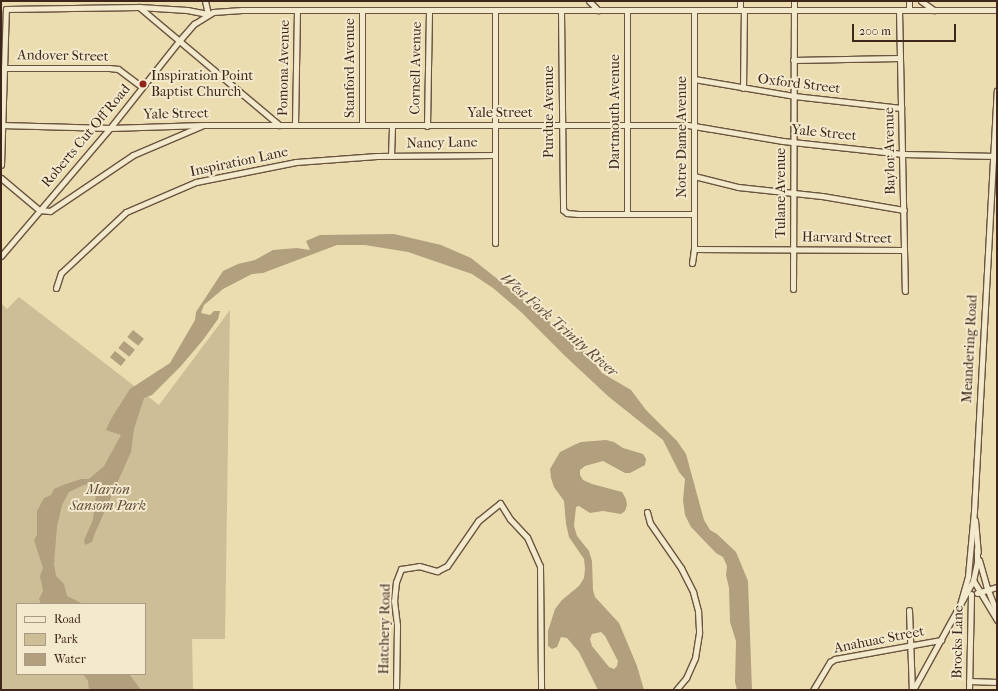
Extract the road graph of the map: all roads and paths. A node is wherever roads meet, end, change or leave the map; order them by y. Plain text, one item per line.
1 (205, 1) edge
2 (589, 1) edge
3 (740, 1) edge
4 (794, 1) edge
5 (909, 1) edge
6 (922, 1) edge
7 (139, 7) junction
8 (362, 10) junction
9 (598, 10) junction
10 (627, 10) junction
11 (742, 10) junction
12 (794, 10) junction
13 (899, 10) junction
14 (909, 10) junction
15 (934, 10) junction
16 (997, 10) edge
17 (297, 11) junction
18 (429, 11) junction
19 (495, 11) junction
20 (561, 11) junction
21 (694, 11) junction
22 (208, 14) junction
23 (179, 41) junction
24 (900, 58) junction
25 (793, 60) junction
26 (2, 68) edge
27 (694, 79) junction
28 (142, 87) junction
29 (743, 88) junction
30 (997, 94) edge
31 (794, 96) junction
32 (901, 108) junction
33 (2, 125) edge
34 (203, 125) junction
35 (279, 125) junction
36 (295, 125) junction
37 (494, 125) junction
38 (561, 125) junction
39 (627, 125) junction
40 (694, 125) junction
41 (362, 126) junction
42 (392, 126) junction
43 (427, 126) junction
44 (110, 128) junction
45 (793, 142) junction
46 (903, 154) junction
47 (494, 155) junction
48 (390, 156) junction
49 (995, 156) edge
50 (1, 165) edge
51 (694, 176) junction
52 (1, 178) edge
53 (793, 193) junction
54 (39, 210) junction
55 (904, 210) junction
56 (627, 214) junction
57 (694, 214) junction
58 (495, 243) dead end
59 (694, 249) junction
60 (793, 249) junction
61 (904, 250) junction
62 (1, 256) edge
63 (692, 263) dead end
64 (56, 288) dead end
65 (793, 289) dead end
66 (905, 290) dead end
67 (974, 511) junction
68 (647, 512) dead end
69 (977, 549) junction
70 (970, 560) junction
71 (974, 581) junction
72 (997, 587) edge
73 (988, 589) junction
74 (979, 592) junction
75 (968, 595) junction
76 (959, 608) junction
77 (909, 610) dead end
78 (997, 614) edge
79 (997, 620) edge
80 (941, 640) junction
81 (910, 646) junction
82 (969, 682) junction
83 (997, 682) edge
84 (396, 690) edge
85 (541, 690) edge
86 (676, 690) edge
87 (813, 690) edge
88 (913, 690) edge
89 (969, 690) edge

1 - 22 street
2 - 9 street
3 - 11 street
4 - 12 street, Tulane Avenue
5 - 14 street
6 - 15 street
7 - 22 street
7 - 23 street
7 - 26 street
8 - 17 street, Roberts Cut Off Road
8 - 18 street, Roberts Cut Off Road
8 - 41 street, Stanford Avenue
9 - 10 street, Roberts Cut Off Road
9 - 20 street, Roberts Cut Off Road
10 - 21 street, Roberts Cut Off Road
10 - 39 street, Dartmouth Avenue
11 - 12 street, Roberts Cut Off Road
11 - 21 street, Roberts Cut Off Road
11 - 29 street
12 - 13 street, Roberts Cut Off Road
12 - 25 street, Tulane Avenue
13 - 14 street, Roberts Cut Off Road
13 - 24 street, Baylor Avenue
14 - 15 street, Roberts Cut Off Road
15 - 16 street, Roberts Cut Off Road
17 - 22 street, Roberts Cut Off Road
17 - 36 street, Pomona Avenue
18 - 19 street, Roberts Cut Off Road
18 - 43 street, Cornell Avenue
19 - 20 street, Roberts Cut Off Road
19 - 37 street
20 - 38 street, Purdue Avenue
21 - 27 street, Notre Dame Avenue
22 - 23 street, Roberts Cut Off Road
23 - 28 street, Roberts Cut Off Road
23 - 35 street
24 - 25 street
24 - 32 street, Baylor Avenue
25 - 31 street, Tulane Avenue
26 - 28 street, Andover Street
26 - 33 street
27 - 29 street, Oxford Street
27 - 40 street, Notre Dame Avenue
28 - 44 street, Roberts Cut Off Road
29 - 31 street, Oxford Street
30 - 49 street, Meandering Road
31 - 32 street, Oxford Street
31 - 45 street, Tulane Avenue
32 - 46 street, Baylor Avenue
33 - 44 street, Yale Street
33 - 50 street
34 - 35 street, Yale Street
34 - 44 street, Yale Street
34 - 54 street
35 - 36 street, Yale Street
36 - 41 street, Yale Street
37 - 38 street, Yale Street
37 - 43 street, Yale Street
37 - 47 street
38 - 39 street, Yale Street
38 - 56 street, Purdue Avenue
39 - 40 street, Yale Street
39 - 56 street, Dartmouth Avenue
40 - 45 street, Yale Street
40 - 51 street, Notre Dame Avenue
41 - 42 street, Yale Street
42 - 43 street, Yale Street
42 - 48 street
44 - 54 street, Roberts Cut Off Road
45 - 46 street, Yale Street
45 - 53 street, Tulane Avenue
46 - 49 street, Yale Street
46 - 55 street, Baylor Avenue
47 - 48 street, Nancy Lane
47 - 58 street
48 - 64 street, Inspiration Lane
49 - 67 street, Meandering Road
51 - 53 street
51 - 57 street, Notre Dame Avenue
52 - 54 street
53 - 55 street
53 - 60 street, Tulane Avenue
54 - 62 street, Roberts Cut Off Road
55 - 61 street, Baylor Avenue
56 - 57 street
57 - 59 street, Notre Dame Avenue
59 - 60 street, Harvard Street
59 - 63 street, Notre Dame Avenue
60 - 61 street, Harvard Street
60 - 65 street, Tulane Avenue
61 - 66 street, Baylor Avenue
67 - 69 street
67 - 70 street, Meandering Road
68 - 86 street
69 - 71 street, Meandering Road
69 - 73 street
70 - 71 street
70 - 76 street, Meandering Road
71 - 74 street
71 - 75 street, Meandering Road
72 - 73 street
73 - 74 street
73 - 78 street
74 - 75 street
74 - 79 street
75 - 76 street, Meandering Road
75 - 82 street, Brocks Lane
76 - 80 street, Meandering Road
77 - 81 street
80 - 81 street, Anahuac Street
80 - 88 street, Meandering Road
81 - 87 street, Anahuac Street
81 - 88 street
82 - 83 street
82 - 89 street, Brocks Lane
84 - 85 street, Hatchery Road

